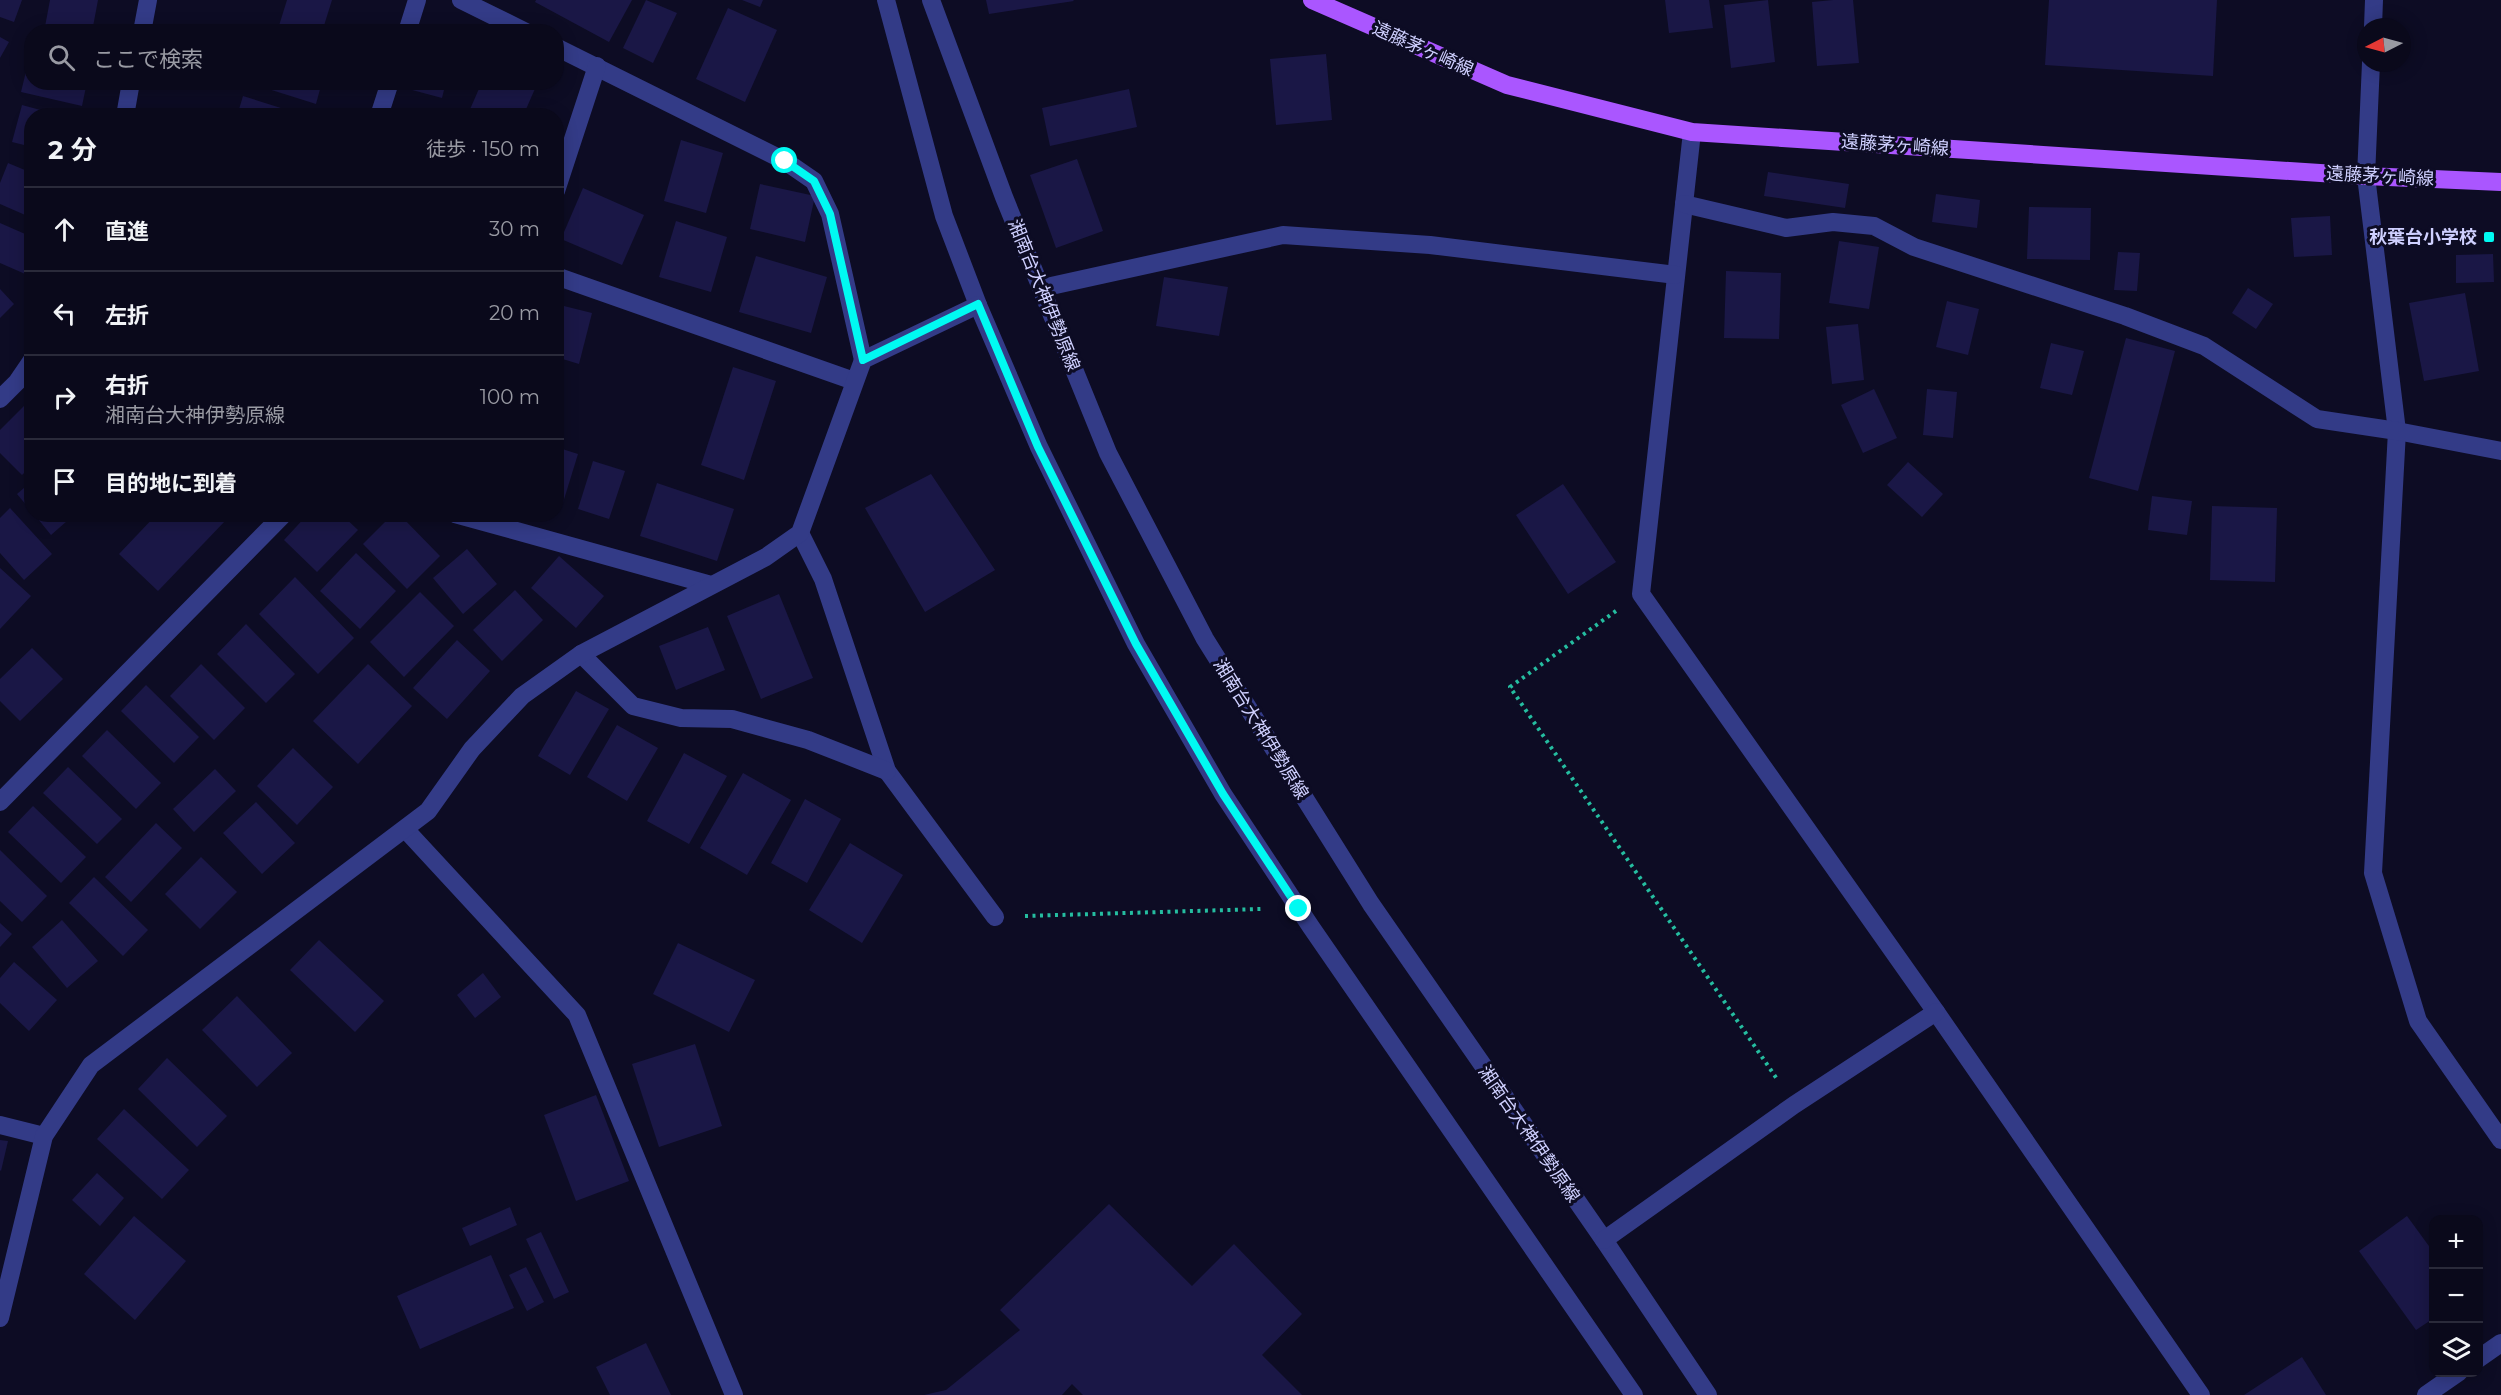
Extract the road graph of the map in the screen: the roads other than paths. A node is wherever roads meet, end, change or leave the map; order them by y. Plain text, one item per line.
1 (148, 0) edge
2 (417, 0) edge
3 (461, 0) edge
4 (886, 0) edge
5 (931, 0) edge
6 (1312, 0) edge
7 (2374, 0) edge
8 (2373, 18) edge
9 (144, 24) edge
10 (410, 24) edge
11 (510, 24) edge
12 (564, 51) edge
13 (597, 66) junction
14 (2372, 72) edge
15 (129, 90) edge
16 (388, 90) edge
17 (126, 108) edge
18 (382, 108) edge
19 (1692, 132) junction
20 (564, 167) edge
21 (2366, 176) junction
22 (2501, 182) edge
23 (1684, 204) junction
24 (1676, 275) junction
25 (564, 279) edge
26 (1042, 288) junction
27 (978, 304) junction
28 (863, 360) junction
29 (854, 381) junction
30 (24, 384) edge
31 (0, 399) edge
32 (2397, 430) junction
33 (2501, 451) edge
34 (276, 522) edge
35 (484, 522) edge
36 (800, 533) junction
37 (711, 585) junction
38 (581, 654) junction
39 (887, 771) junction
40 (0, 802) edge
41 (405, 829) junction
42 (994, 916) road end
43 (1936, 1012) junction
44 (0, 1125) edge
45 (44, 1136) junction
46 (2501, 1140) edge
47 (1604, 1240) junction
48 (5, 1274) edge
49 (0, 1318) edge
50 (2501, 1343) edge
51 (2483, 1356) edge
52 (2452, 1377) edge
53 (734, 1395) edge
54 (1634, 1395) edge
55 (1708, 1395) edge
56 (2201, 1395) edge
57 (2426, 1395) edge

1 - 9 street
2 - 10 street
3 - 11 street
4 - 27 street
5 - 26 street, 湘南台大神伊勢原線
6 - 19 main road, 遠藤茅ヶ崎線
7 - 8 street
12 - 13 street
13 - 20 street
13 - 28 street
14 - 21 street
15 - 17 street
16 - 18 street
19 - 21 main road, 遠藤茅ヶ崎線
19 - 23 street
21 - 22 main road, 遠藤茅ヶ崎線
21 - 32 street
23 - 24 street
23 - 32 street
24 - 26 street
24 - 43 street
25 - 29 street
26 - 47 street, 湘南台大神伊勢原線
27 - 28 street
27 - 54 street
28 - 29 street
29 - 36 street
30 - 31 street
32 - 33 street
32 - 46 street
34 - 40 street
35 - 37 street
36 - 37 street
36 - 39 street
37 - 38 street
38 - 39 street
38 - 41 street
39 - 42 street
41 - 45 street
41 - 53 street
43 - 47 street
43 - 56 street
44 - 45 street
45 - 48 street
47 - 55 street, 湘南台大神伊勢原線
48 - 49 street
50 - 51 street
52 - 57 street

